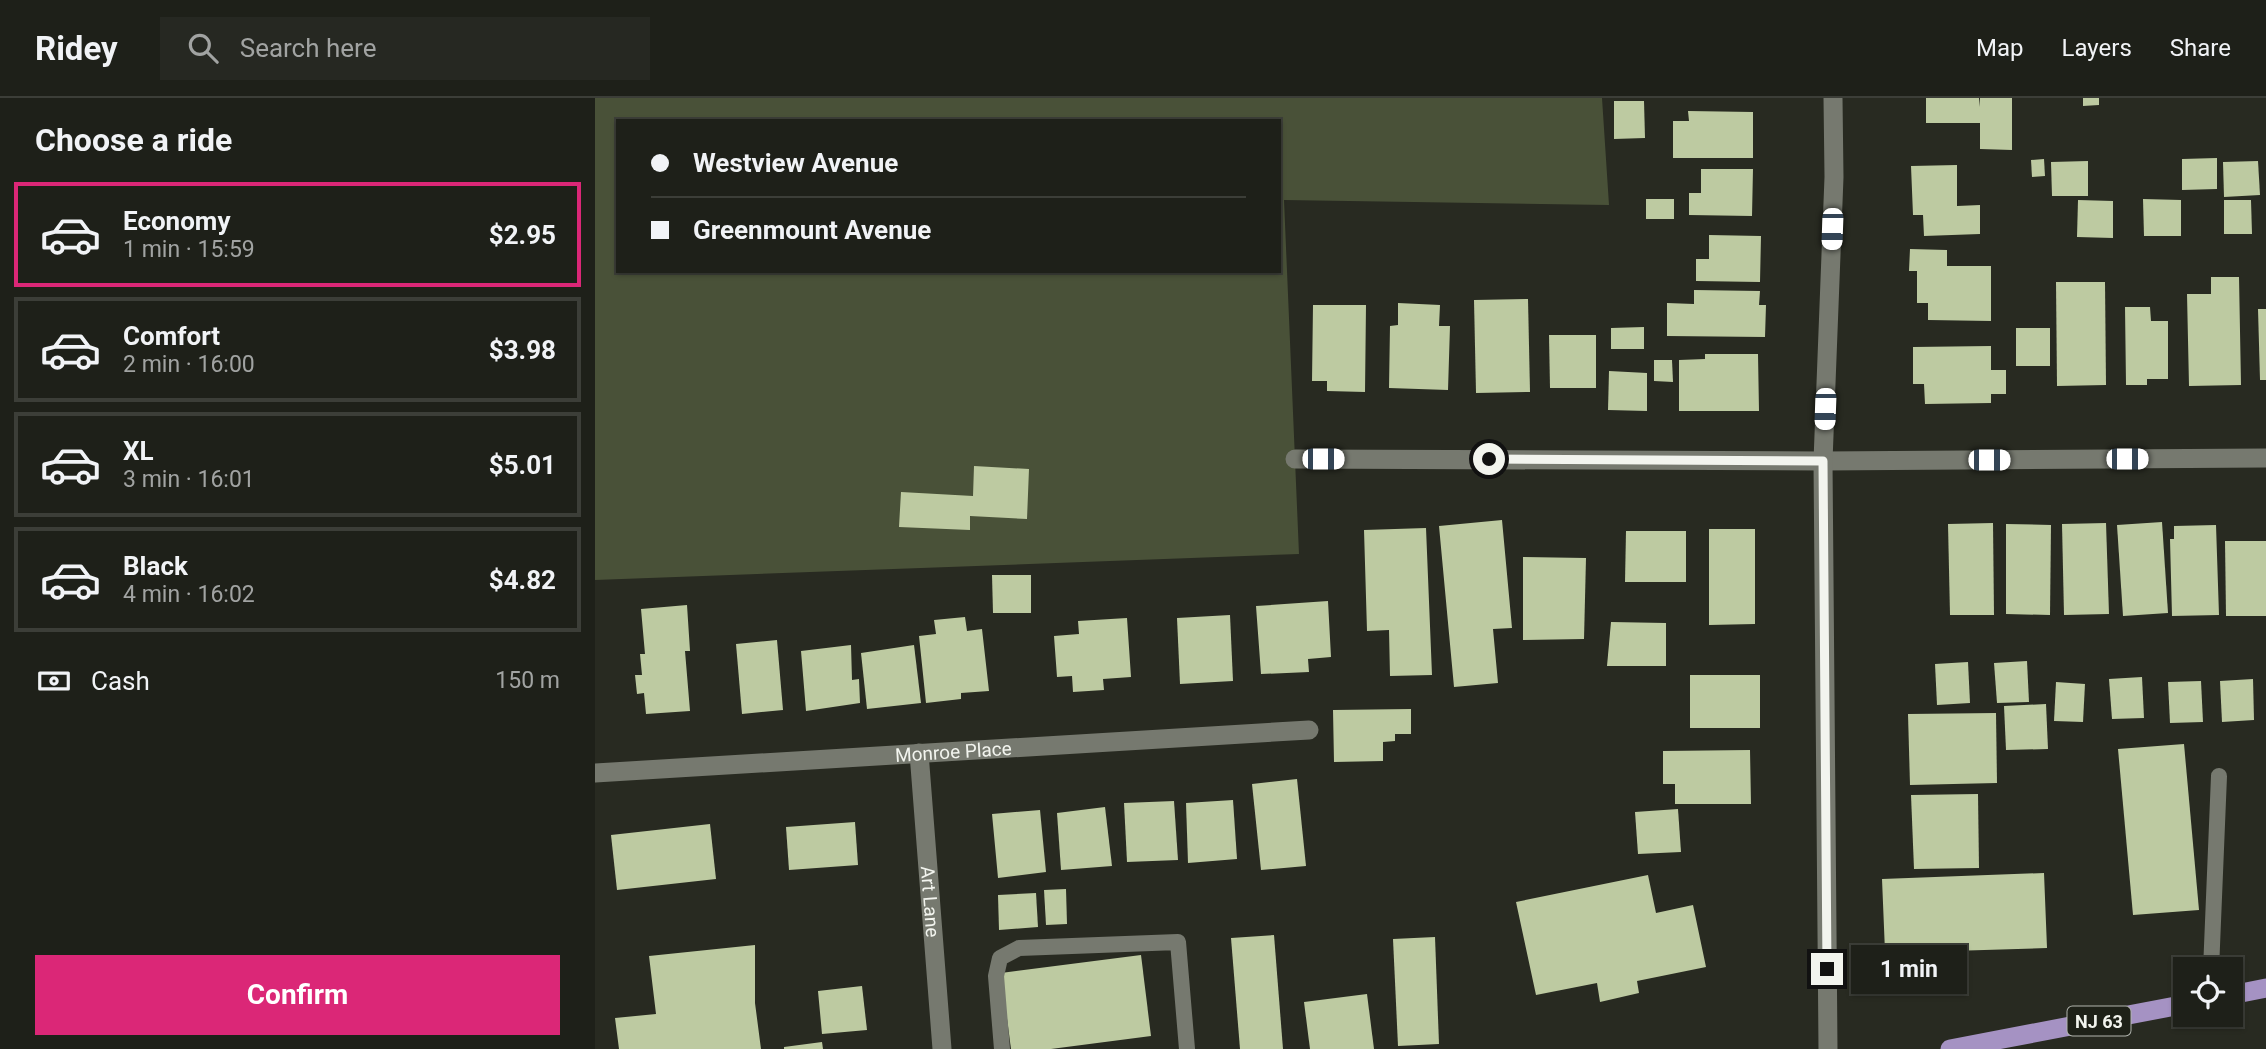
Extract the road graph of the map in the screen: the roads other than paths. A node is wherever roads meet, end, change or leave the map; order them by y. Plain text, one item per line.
1 (1833, 98) edge
2 (2266, 458) edge
3 (1295, 459) dead end
4 (1823, 461) junction
5 (1310, 730) dead end
6 (919, 753) junction
7 (595, 772) edge
8 (2219, 776) dead end
9 (2212, 957) edge
10 (2266, 988) edge
11 (2243, 993) edge
12 (2173, 1006) edge
13 (942, 1049) edge
14 (1002, 1049) edge
15 (1187, 1049) edge
16 (1828, 1049) edge
17 (1950, 1049) edge

1 - 4 street
2 - 4 street
3 - 4 street
4 - 16 street
5 - 6 street, Monroe Place
6 - 7 street, Monroe Place
6 - 13 street, Art Lane
8 - 9 lane
10 - 11 main road
12 - 17 main road, NJ 63
14 - 15 lane

